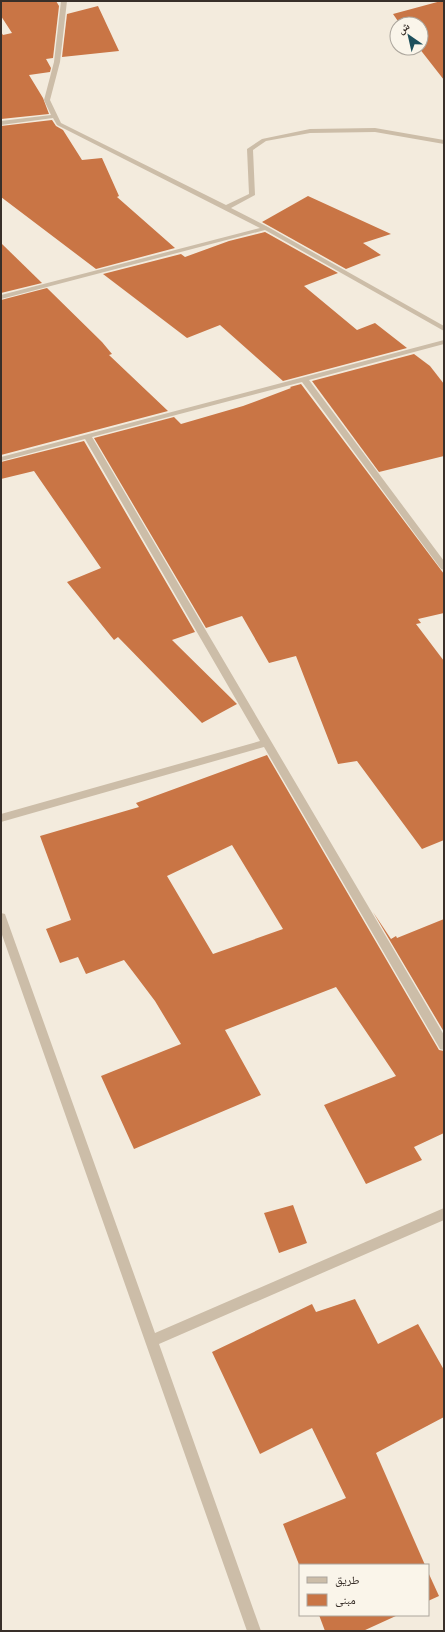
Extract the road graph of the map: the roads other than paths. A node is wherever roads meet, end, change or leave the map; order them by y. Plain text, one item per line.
1 (64, 1) edge
2 (55, 116) junction
3 (1, 123) edge
4 (444, 142) edge
5 (225, 208) junction
6 (266, 228) junction
7 (1, 297) edge
8 (444, 329) edge
9 (444, 342) edge
10 (304, 379) junction
11 (87, 436) junction
12 (1, 459) edge
13 (444, 567) edge
14 (266, 743) junction
15 (1, 818) edge
16 (1, 917) edge
17 (444, 1045) edge
18 (444, 1214) edge
19 (151, 1341) junction
20 (254, 1631) edge

1 - 2 street
2 - 3 street
2 - 5 street
4 - 5 street
5 - 6 street
6 - 7 street
6 - 8 street
9 - 10 street
10 - 11 street
10 - 13 street
11 - 12 street
11 - 14 street
14 - 15 street
14 - 17 street
16 - 19 street
18 - 19 street
19 - 20 street

